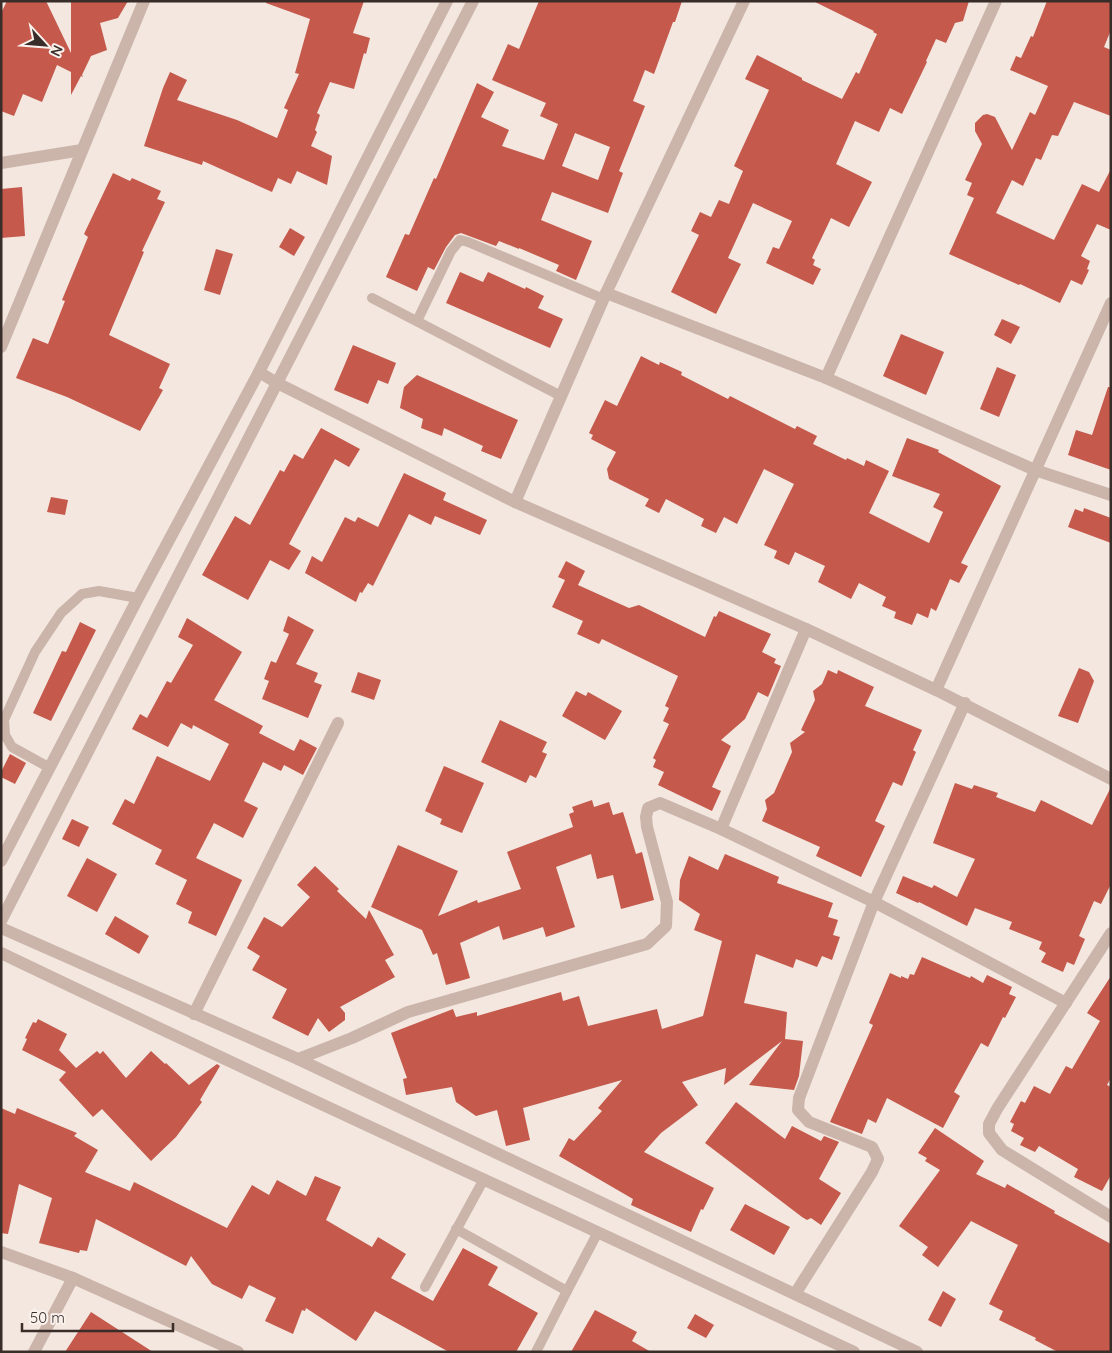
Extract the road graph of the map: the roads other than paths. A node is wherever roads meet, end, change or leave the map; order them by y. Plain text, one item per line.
1 (144, 1) edge
2 (447, 1) edge
3 (473, 1) edge
4 (744, 1) edge
5 (996, 1) edge
6 (82, 150) junction
7 (1, 163) edge
8 (605, 296) junction
9 (372, 298) dead end
10 (1111, 302) edge
11 (417, 321) junction
12 (1, 347) edge
13 (259, 372) junction
14 (826, 378) junction
15 (277, 383) junction
16 (561, 396) junction
17 (1035, 470) junction
18 (1111, 495) edge
19 (514, 502) junction
20 (138, 598) junction
21 (806, 629) junction
22 (936, 690) junction
23 (965, 703) junction
24 (338, 723) dead end
25 (50, 768) junction
26 (1111, 779) edge
27 (722, 829) junction
28 (1, 861) edge
29 (874, 902) junction
30 (1, 922) edge
31 (1, 928) edge
32 (1111, 933) edge
33 (1, 953) edge
34 (1066, 1003) junction
35 (194, 1014) junction
36 (298, 1059) junction
37 (484, 1179) junction
38 (1111, 1217) edge
39 (456, 1229) junction
40 (598, 1232) junction
41 (1, 1252) edge
42 (73, 1278) junction
43 (425, 1287) dead end
44 (567, 1291) junction
45 (795, 1294) junction
46 (34, 1352) edge
47 (238, 1352) edge
48 (536, 1352) edge
49 (854, 1352) edge
50 (917, 1352) edge

1 - 6 street
2 - 13 street
3 - 15 street
4 - 8 street
5 - 14 street
6 - 7 street
6 - 12 street
8 - 11 lane
8 - 14 street
8 - 16 street
9 - 11 lane
10 - 17 street
11 - 16 lane
13 - 15 street
13 - 20 street
14 - 17 street
15 - 19 street
15 - 30 street
16 - 19 street
17 - 18 street
17 - 22 street
19 - 21 street
20 - 25 street
20 - 25 lane
21 - 22 street
21 - 27 street
22 - 23 street
23 - 26 street
23 - 29 street
24 - 35 street
25 - 28 street
27 - 29 street
27 - 36 street
29 - 34 street
29 - 45 street
31 - 35 street
32 - 34 street
33 - 37 street
34 - 38 street
35 - 36 street
36 - 45 street
37 - 39 lane
37 - 40 street
39 - 43 lane
39 - 44 lane
40 - 44 lane
40 - 49 street
41 - 42 street
42 - 46 street
42 - 47 street
44 - 48 lane
45 - 50 street

